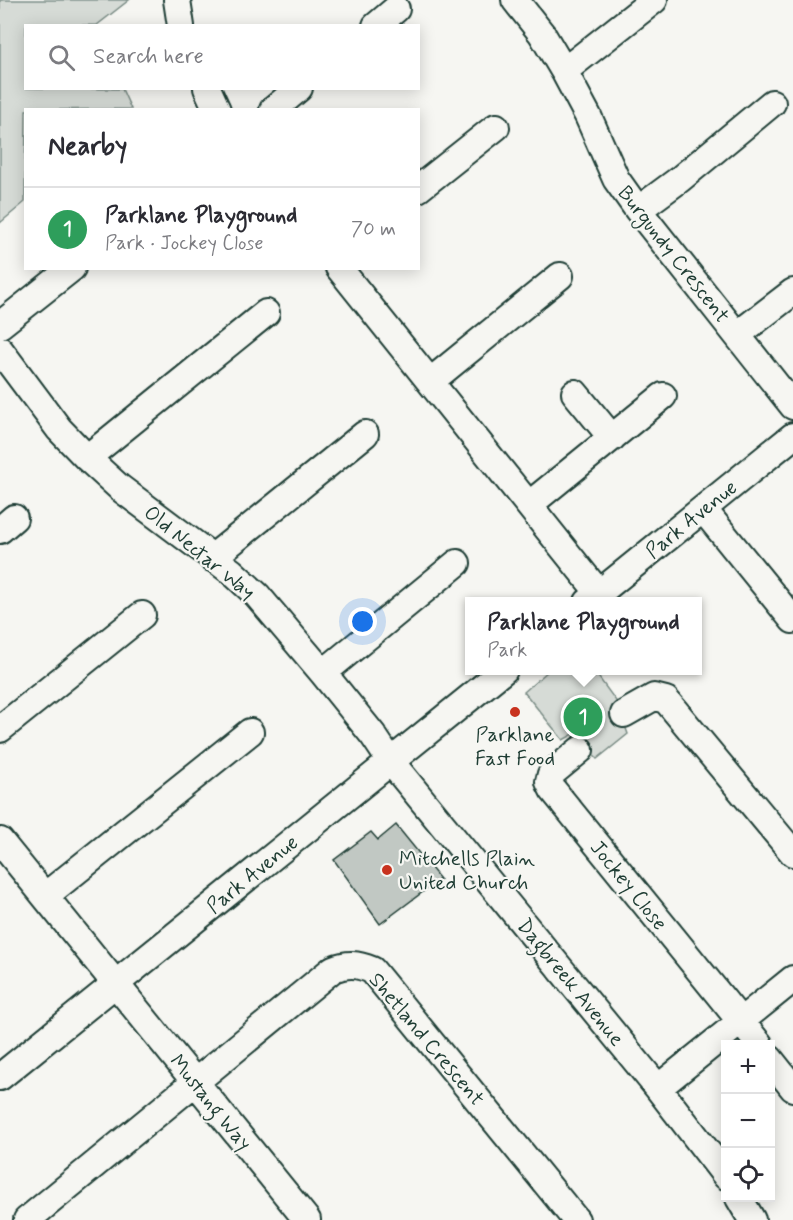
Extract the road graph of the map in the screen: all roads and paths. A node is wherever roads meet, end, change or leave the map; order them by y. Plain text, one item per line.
1 (177, 0) edge
2 (515, 0) edge
3 (654, 0) edge
4 (396, 9) dead end
5 (181, 24) edge
6 (378, 24) edge
7 (564, 71) junction
8 (208, 90) edge
9 (297, 90) edge
10 (772, 103) dead end
11 (216, 108) edge
12 (275, 108) edge
13 (496, 127) dead end
14 (420, 187) edge
15 (638, 210) junction
16 (69, 270) edge
17 (341, 270) edge
18 (560, 276) dead end
19 (793, 292) edge
20 (266, 314) dead end
21 (0, 325) edge
22 (737, 335) junction
23 (0, 350) edge
24 (430, 381) junction
25 (575, 393) dead end
26 (663, 396) dead end
27 (793, 405) edge
28 (365, 434) dead end
29 (793, 436) edge
30 (612, 438) junction
31 (87, 458) junction
32 (530, 504) junction
33 (704, 509) junction
34 (212, 558) junction
35 (457, 563) dead end
36 (594, 597) edge
37 (142, 615) dead end
38 (793, 620) edge
39 (323, 673) junction
40 (498, 675) edge
41 (624, 714) dead end
42 (0, 729) edge
43 (250, 732) dead end
44 (580, 750) dead end
45 (391, 762) junction
46 (0, 841) edge
47 (793, 853) edge
48 (45, 896) junction
49 (793, 979) edge
50 (116, 983) junction
51 (741, 1022) junction
52 (756, 1040) edge
53 (775, 1064) edge
54 (0, 1077) edge
55 (194, 1082) junction
56 (658, 1088) junction
57 (793, 1088) edge
58 (721, 1170) edge
59 (742, 1202) edge
60 (27, 1220) edge
61 (307, 1220) edge
62 (576, 1220) edge
63 (752, 1220) edge

1 - 5 street
2 - 7 street, Burgundy Crescent
3 - 7 street
4 - 6 street
7 - 15 street, Burgundy Crescent
8 - 11 street
9 - 12 street
10 - 15 street
13 - 14 street
15 - 22 street, Burgundy Crescent
16 - 21 street
17 - 24 street
18 - 24 street
19 - 22 street
20 - 31 street
22 - 27 street, Burgundy Crescent
23 - 31 street, Old Nectar Way
24 - 32 street
25 - 30 street
26 - 30 street
28 - 34 street
29 - 33 street, Park Avenue
30 - 32 street
31 - 34 street, Old Nectar Way
32 - 36 street
33 - 36 street, Park Avenue
33 - 38 street
34 - 39 street, Old Nectar Way
35 - 39 street
37 - 42 street
39 - 45 street, Old Nectar Way
40 - 45 street, Park Avenue
41 - 47 street
43 - 48 street
44 - 51 street, Jockey Close
45 - 50 street, Park Avenue
45 - 56 street, Dagbreek Avenue
46 - 48 street, Mustang Way
48 - 50 street, Mustang Way
49 - 51 street
50 - 54 street, Park Avenue
50 - 55 street, Mustang Way
51 - 52 street
51 - 56 street
53 - 57 street
55 - 60 street, Shetland Crescent
55 - 61 street, Mustang Way
55 - 62 street, Shetland Crescent
56 - 58 street, Dagbreek Avenue
59 - 63 street

